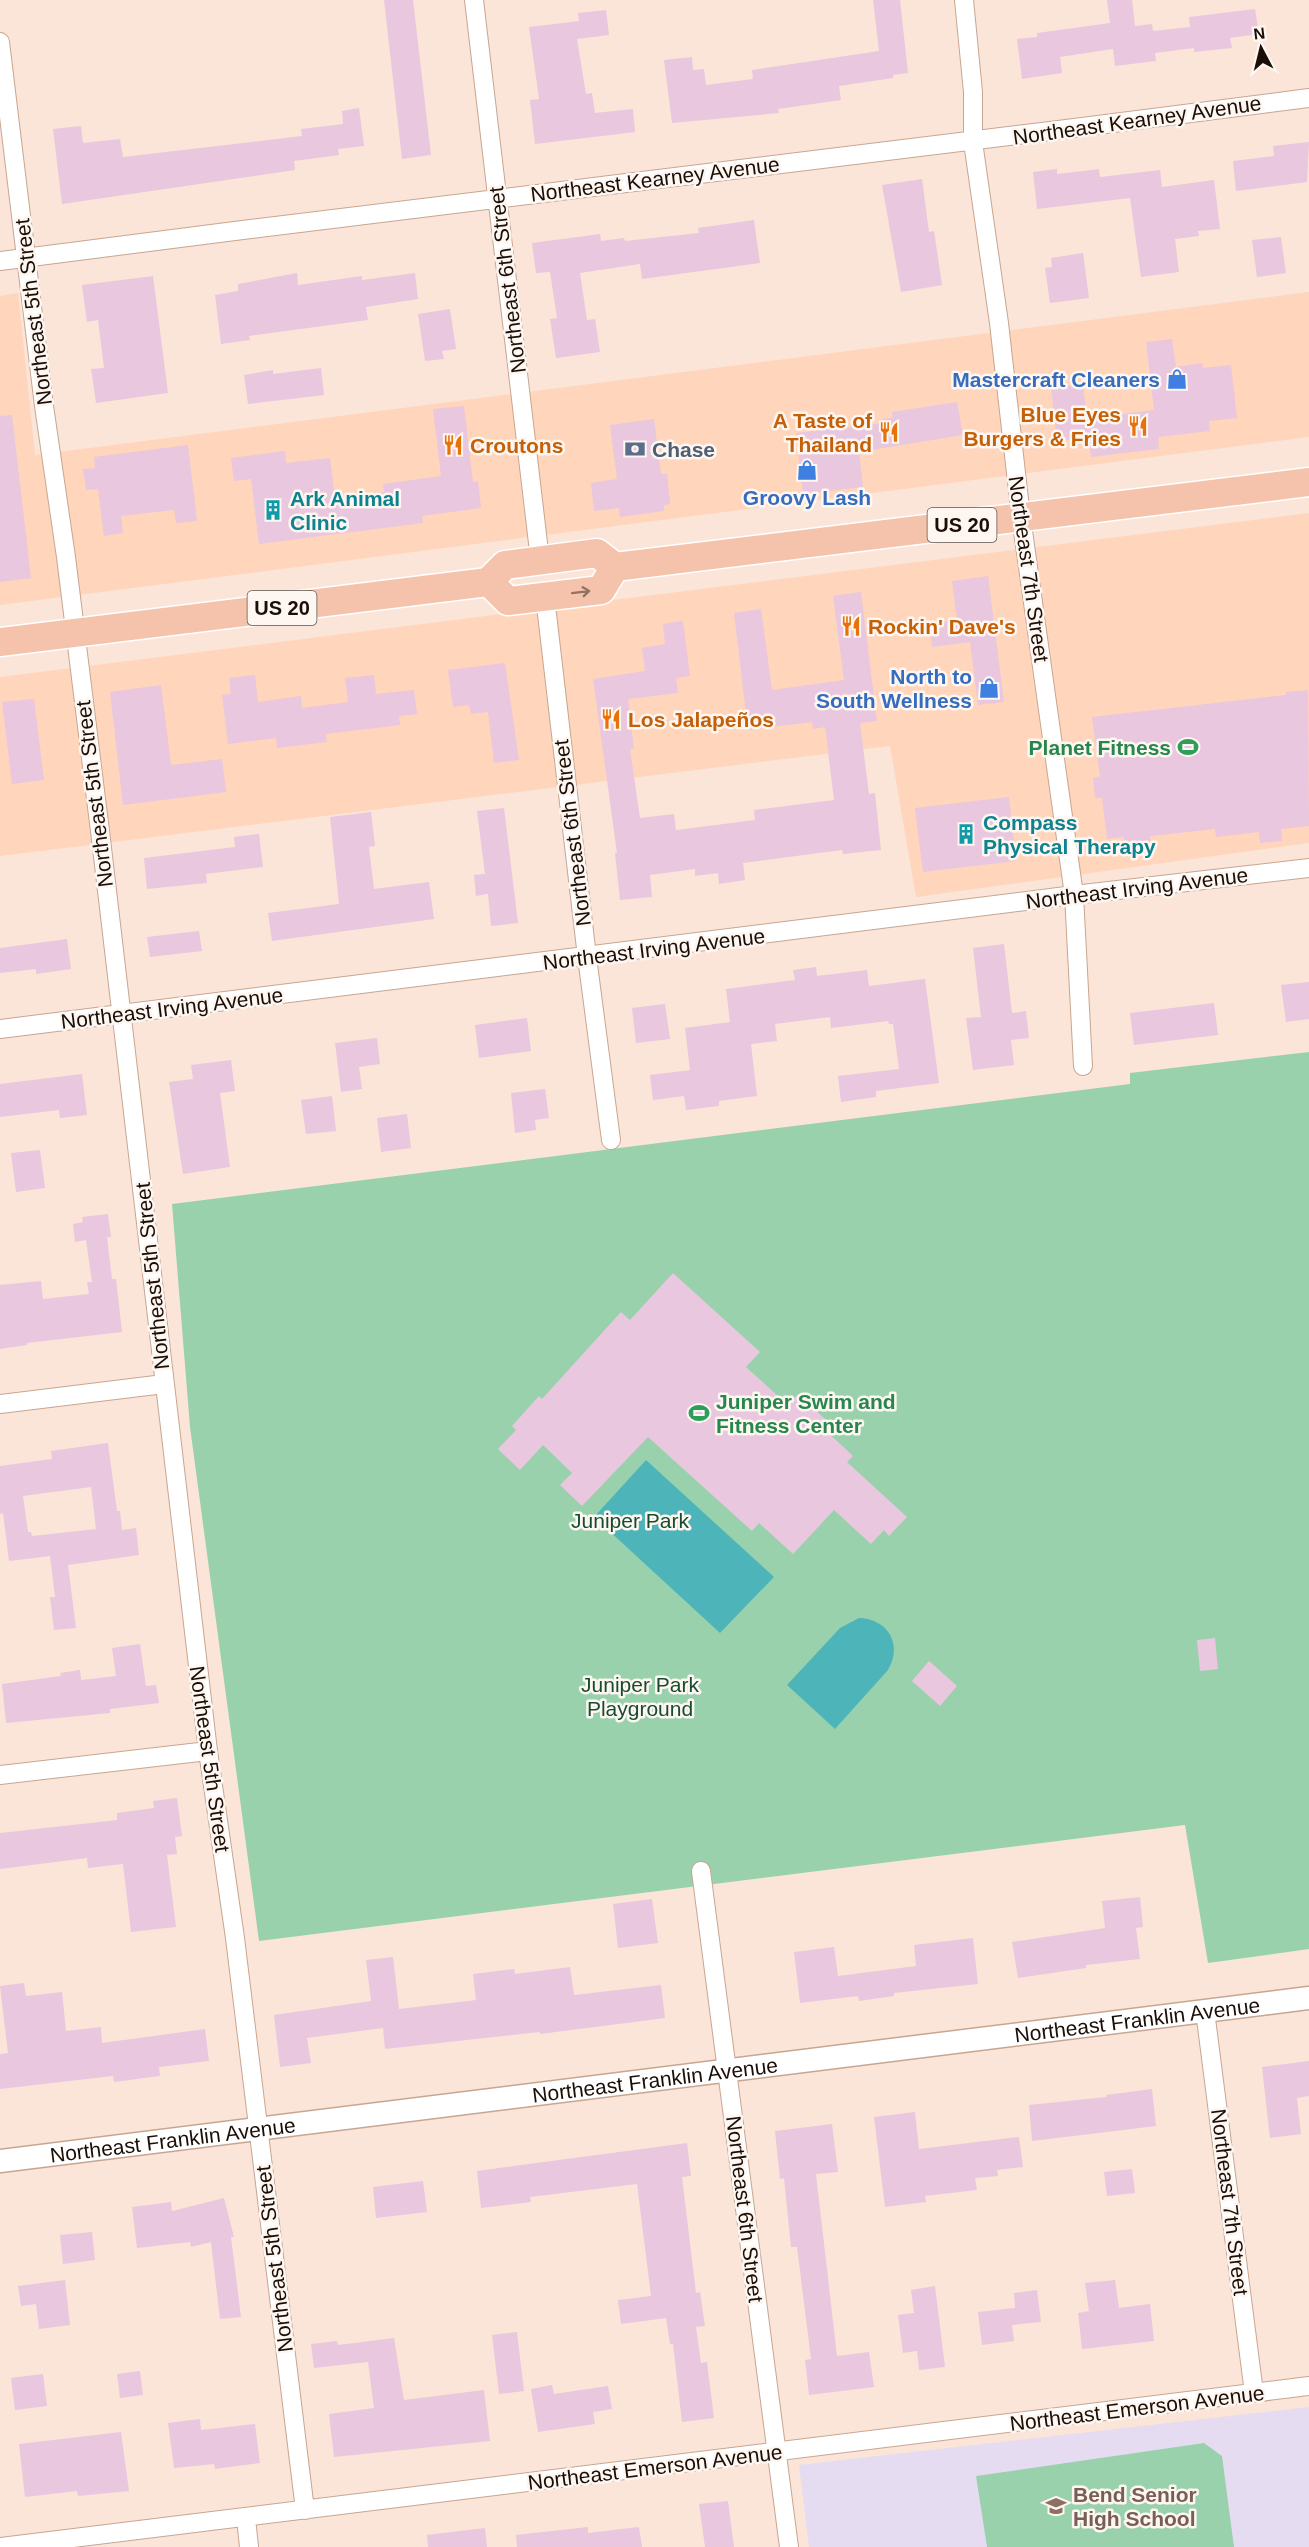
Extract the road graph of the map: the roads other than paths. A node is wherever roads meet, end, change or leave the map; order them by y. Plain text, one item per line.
1 (474, 0) edge
2 (964, 0) edge
3 (0, 42) edge
4 (1309, 98) edge
5 (974, 142) junction
6 (497, 198) junction
7 (26, 257) junction
8 (0, 261) edge
9 (1309, 482) edge
10 (1021, 517) junction
11 (540, 561) junction
12 (615, 567) junction
13 (489, 582) junction
14 (545, 597) junction
15 (74, 633) junction
16 (0, 642) edge
17 (1309, 868) edge
18 (1074, 895) junction
19 (587, 957) junction
20 (120, 1015) junction
21 (0, 1029) edge
22 (1083, 1066) dead end
23 (611, 1140) dead end
24 (164, 1384) junction
25 (0, 1404) edge
26 (208, 1751) junction
27 (0, 1776) edge
28 (701, 1871) dead end
29 (1309, 1998) edge
30 (1205, 2011) junction
31 (728, 2071) junction
32 (259, 2128) junction
33 (0, 2161) edge
34 (1309, 2386) edge
35 (1254, 2393) junction
36 (777, 2452) junction
37 (305, 2510) junction
38 (246, 2518) junction
39 (0, 2547) edge
40 (249, 2547) edge
41 (789, 2547) edge

1 - 6 street, Northeast 6th Street
2 - 5 street, Northeast 7th Street
3 - 7 street, Northeast 5th Street
4 - 5 street, Northeast Kearney Avenue
5 - 6 street, Northeast Kearney Avenue
5 - 10 street, Northeast 7th Street
6 - 7 street, Northeast Kearney Avenue
6 - 11 street, Northeast 6th Street
7 - 8 street, Northeast Kearney Avenue
7 - 15 street, Northeast 5th Street
9 - 10 main road, US 20
10 - 12 main road, US 20
10 - 18 street, Northeast 7th Street
11 - 12 main road
11 - 13 main road
14 -> 12 main road
13 - 14 main road
13 - 15 main road, US 20
14 - 19 street, Northeast 6th Street
15 - 16 main road, US 20
15 - 20 street, Northeast 5th Street
17 - 18 street, Northeast Irving Avenue
18 - 19 street, Northeast Irving Avenue
18 - 22 street, Northeast 7th Street
19 - 20 street, Northeast Irving Avenue
19 - 23 street, Northeast 6th Street
20 - 21 street, Northeast Irving Avenue
20 - 24 street, Northeast 5th Street
24 - 25 street
24 - 26 street, Northeast 5th Street
26 - 27 street
26 - 32 street, Northeast 5th Street
28 - 31 street, Northeast 6th Street
29 - 30 street, Northeast Franklin Avenue
30 - 31 street, Northeast Franklin Avenue
30 - 35 street, Northeast 7th Street
31 - 32 street, Northeast Franklin Avenue
31 - 36 street, Northeast 6th Street
32 - 33 street, Northeast Franklin Avenue
32 - 37 street, Northeast 5th Street
34 - 35 street, Northeast Emerson Avenue
35 - 36 street, Northeast Emerson Avenue
36 - 37 street, Northeast Emerson Avenue
36 - 41 street, Northeast 6th Street
37 - 38 street, Northeast Emerson Avenue
38 - 39 street, Northeast Emerson Avenue
38 - 40 street

